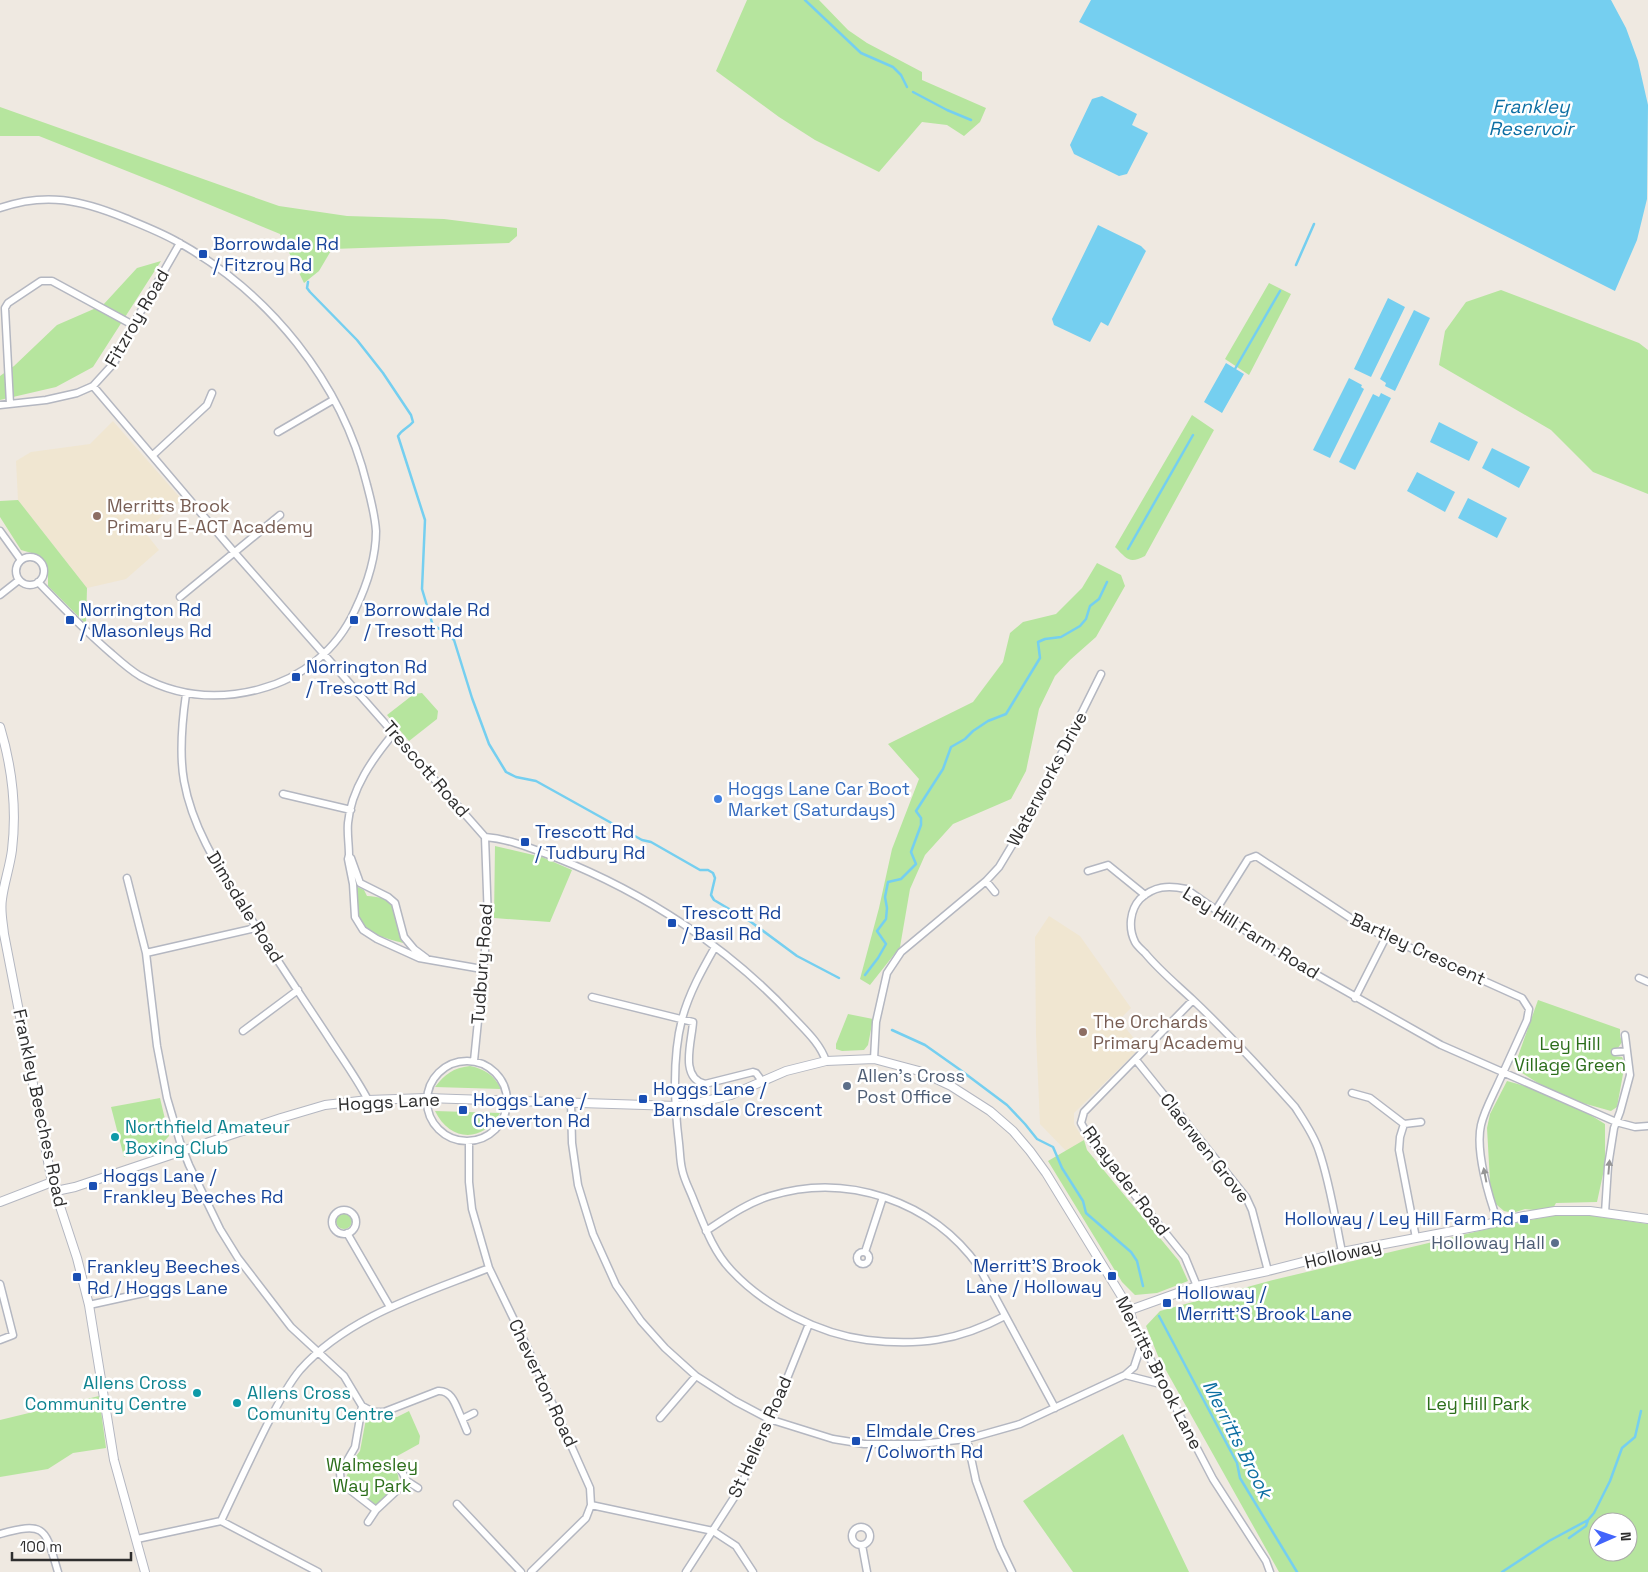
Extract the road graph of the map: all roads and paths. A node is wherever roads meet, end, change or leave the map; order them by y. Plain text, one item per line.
1 (0, 208) edge
2 (180, 243) junction
3 (134, 324) junction
4 (93, 386) junction
5 (212, 393) dead end
6 (333, 400) junction
7 (10, 404) junction
8 (0, 405) edge
9 (278, 432) dead end
10 (153, 455) junction
11 (280, 515) dead end
12 (0, 531) edge
13 (234, 552) junction
14 (22, 560) junction
15 (19, 580) junction
16 (38, 582) junction
17 (0, 595) edge
18 (180, 597) dead end
19 (325, 655) junction
20 (1101, 674) dead end
21 (186, 694) junction
22 (0, 727) edge
23 (394, 733) junction
24 (283, 794) dead end
25 (351, 810) junction
26 (485, 837) junction
27 (349, 855) junction
28 (1088, 871) dead end
29 (127, 878) dead end
30 (986, 881) junction
31 (995, 892) dead end
32 (1145, 895) junction
33 (1216, 910) junction
34 (256, 928) junction
35 (1386, 937) junction
36 (716, 947) junction
37 (146, 953) junction
38 (429, 960) junction
39 (482, 969) junction
40 (1639, 978) dead end
41 (1648, 982) edge
42 (298, 990) junction
43 (592, 997) dead end
44 (1355, 998) junction
45 (1193, 1000) junction
46 (682, 1018) junction
47 (243, 1031) dead end
48 (1625, 1035) dead end
49 (1628, 1051) junction
50 (1615, 1052) dead end
51 (874, 1059) junction
52 (1136, 1060) junction
53 (474, 1061) junction
54 (826, 1061) junction
55 (1504, 1072) junction
56 (762, 1081) junction
57 (1352, 1093) dead end
58 (426, 1098) junction
59 (368, 1100) junction
60 (508, 1101) junction
61 (570, 1102) junction
62 (676, 1106) junction
63 (1421, 1122) dead end
64 (1616, 1122) junction
65 (1404, 1124) junction
66 (1648, 1126) edge
67 (469, 1141) junction
68 (183, 1150) junction
69 (52, 1182) junction
70 (56, 1191) junction
71 (883, 1197) junction
72 (0, 1202) edge
73 (1605, 1213) junction
74 (1648, 1219) edge
75 (1498, 1222) junction
76 (706, 1231) junction
77 (347, 1233) dead end
78 (1416, 1238) junction
79 (865, 1252) dead end
80 (1342, 1252) junction
81 (489, 1268) junction
82 (1268, 1271) junction
83 (0, 1284) edge
84 (1197, 1286) junction
85 (162, 1289) dead end
86 (89, 1305) junction
87 (390, 1307) junction
88 (1130, 1310) junction
89 (1006, 1316) junction
90 (809, 1324) junction
91 (0, 1340) edge
92 (1142, 1343) junction
93 (318, 1352) junction
94 (1125, 1375) junction
95 (696, 1376) junction
96 (1164, 1385) junction
97 (362, 1406) junction
98 (1055, 1408) junction
99 (474, 1413) dead end
100 (660, 1418) dead end
101 (462, 1419) junction
102 (770, 1419) junction
103 (466, 1431) dead end
104 (967, 1439) junction
105 (401, 1470) dead end
106 (407, 1481) junction
107 (418, 1488) dead end
108 (457, 1504) dead end
109 (591, 1505) junction
110 (376, 1510) junction
111 (221, 1521) junction
112 (368, 1522) dead end
113 (713, 1531) junction
114 (0, 1534) edge
115 (137, 1540) junction
116 (862, 1545) dead end
117 (58, 1572) edge
118 (145, 1572) edge
119 (318, 1572) edge
120 (521, 1572) edge
121 (531, 1572) edge
122 (686, 1572) edge
123 (753, 1572) edge
124 (867, 1572) edge
125 (1012, 1572) edge
126 (1270, 1572) edge

1 - 2 street
2 - 3 street, Fitzroy Road
2 - 6 street
3 - 4 street, Fitzroy Road
3 - 7 street
4 - 7 street, Fitzroy Road
4 - 10 street, Trescott Road
5 - 10 street
6 - 9 street
6 - 19 street
7 - 8 street, Fitzroy Road
10 - 13 street, Trescott Road
11 - 13 street
12 - 14 street
13 - 18 street
13 - 19 street, Trescott Road
14 - 15 street
14 - 16 street
15 - 16 street
15 - 17 street
16 - 21 street
19 - 21 street
19 - 23 street, Trescott Road
20 - 30 street, Waterworks Drive
21 - 34 street, Dimsdale Road
22 - 69 street, Frankley Beeches Road
23 - 25 street
23 - 26 street, Trescott Road
24 - 25 street
25 - 27 street
26 - 36 street
26 - 39 street, Tudbury Road
27 - 38 street
27 - 38 street
28 - 32 street
29 - 37 street
30 - 31 street
30 - 51 street, Waterworks Drive
32 - 33 street, Ley Hill Farm Road
32 - 45 street
33 - 35 street, Bartley Crescent
33 - 44 street, Ley Hill Farm Road
34 - 37 street
34 - 42 street, Dimsdale Road
35 - 44 street
35 - 55 street, Bartley Crescent
36 - 46 street
36 - 54 street
37 - 68 street
38 - 39 street
39 - 53 street, Tudbury Road
40 - 41 street
42 - 47 street
42 - 59 street, Dimsdale Road
43 - 46 street
44 - 55 street, Ley Hill Farm Road
45 - 52 street, Rhayader Road
45 - 80 street
46 - 56 street
46 - 62 street
48 - 49 street
49 - 50 street
49 - 64 street
51 - 54 street, Merritts Brook Lane
51 - 88 street, Merritts Brook Lane
52 - 82 street, Claerwen Grove
52 - 84 street, Rhayader Road
53 - 58 street
53 - 60 street
54 - 56 street, Merritts Brook Lane
55 - 64 street, Ley Hill Farm Road
75 -> 55 street, Bartley Crescent
56 - 62 street, Merritts Brook Lane
57 - 65 street
58 - 59 street, Hoggs Lane
58 - 60 street, Hoggs Lane
58 - 67 street
59 - 68 street, Hoggs Lane
60 - 61 street, Hoggs Lane
60 - 67 street
61 - 62 street, Hoggs Lane
61 - 95 street
62 - 76 street
63 - 65 street
64 - 66 street, Ley Hill Farm Road
73 -> 64 street
65 - 78 street
67 - 81 street, Cheverton Road
68 - 70 street, Hoggs Lane
68 - 93 street
69 - 70 street, Frankley Beeches Road
69 - 72 street
70 - 86 street, Frankley Beeches Road
71 - 76 street
71 - 79 street
71 - 89 street
73 - 74 street, Holloway
73 - 75 street, Holloway
75 - 78 street, Holloway
76 - 90 street
77 - 87 street
78 - 80 street, Holloway
80 - 82 street, Holloway
81 - 87 street
81 - 109 street, Cheverton Road
82 - 84 street, Holloway
83 - 91 street
84 - 88 street, Holloway
85 - 86 street
86 - 115 street, Frankley Beeches Road
87 - 93 street
88 - 92 street, Merritts Brook Lane
89 - 90 street
89 - 98 street
90 - 102 street, St Heliers Road
92 - 94 street
92 - 96 street, Merritts Brook Lane
93 - 97 street
93 - 111 street
94 - 96 street
94 - 98 street
95 - 100 street
95 - 102 street
96 - 126 street, Merritts Brook Lane
97 - 101 street
97 - 110 street
98 - 104 street
99 - 101 street
101 - 103 street
102 - 104 street
102 - 113 street, St Heliers Road
104 - 125 street
105 - 106 street
106 - 107 street
106 - 110 street
108 - 120 street
109 - 113 street
109 - 121 street
110 - 112 street
111 - 115 street
111 - 119 street
113 - 122 street, St Heliers Road
113 - 123 street
114 - 117 street
115 - 118 street, Frankley Beeches Road
116 - 124 street

